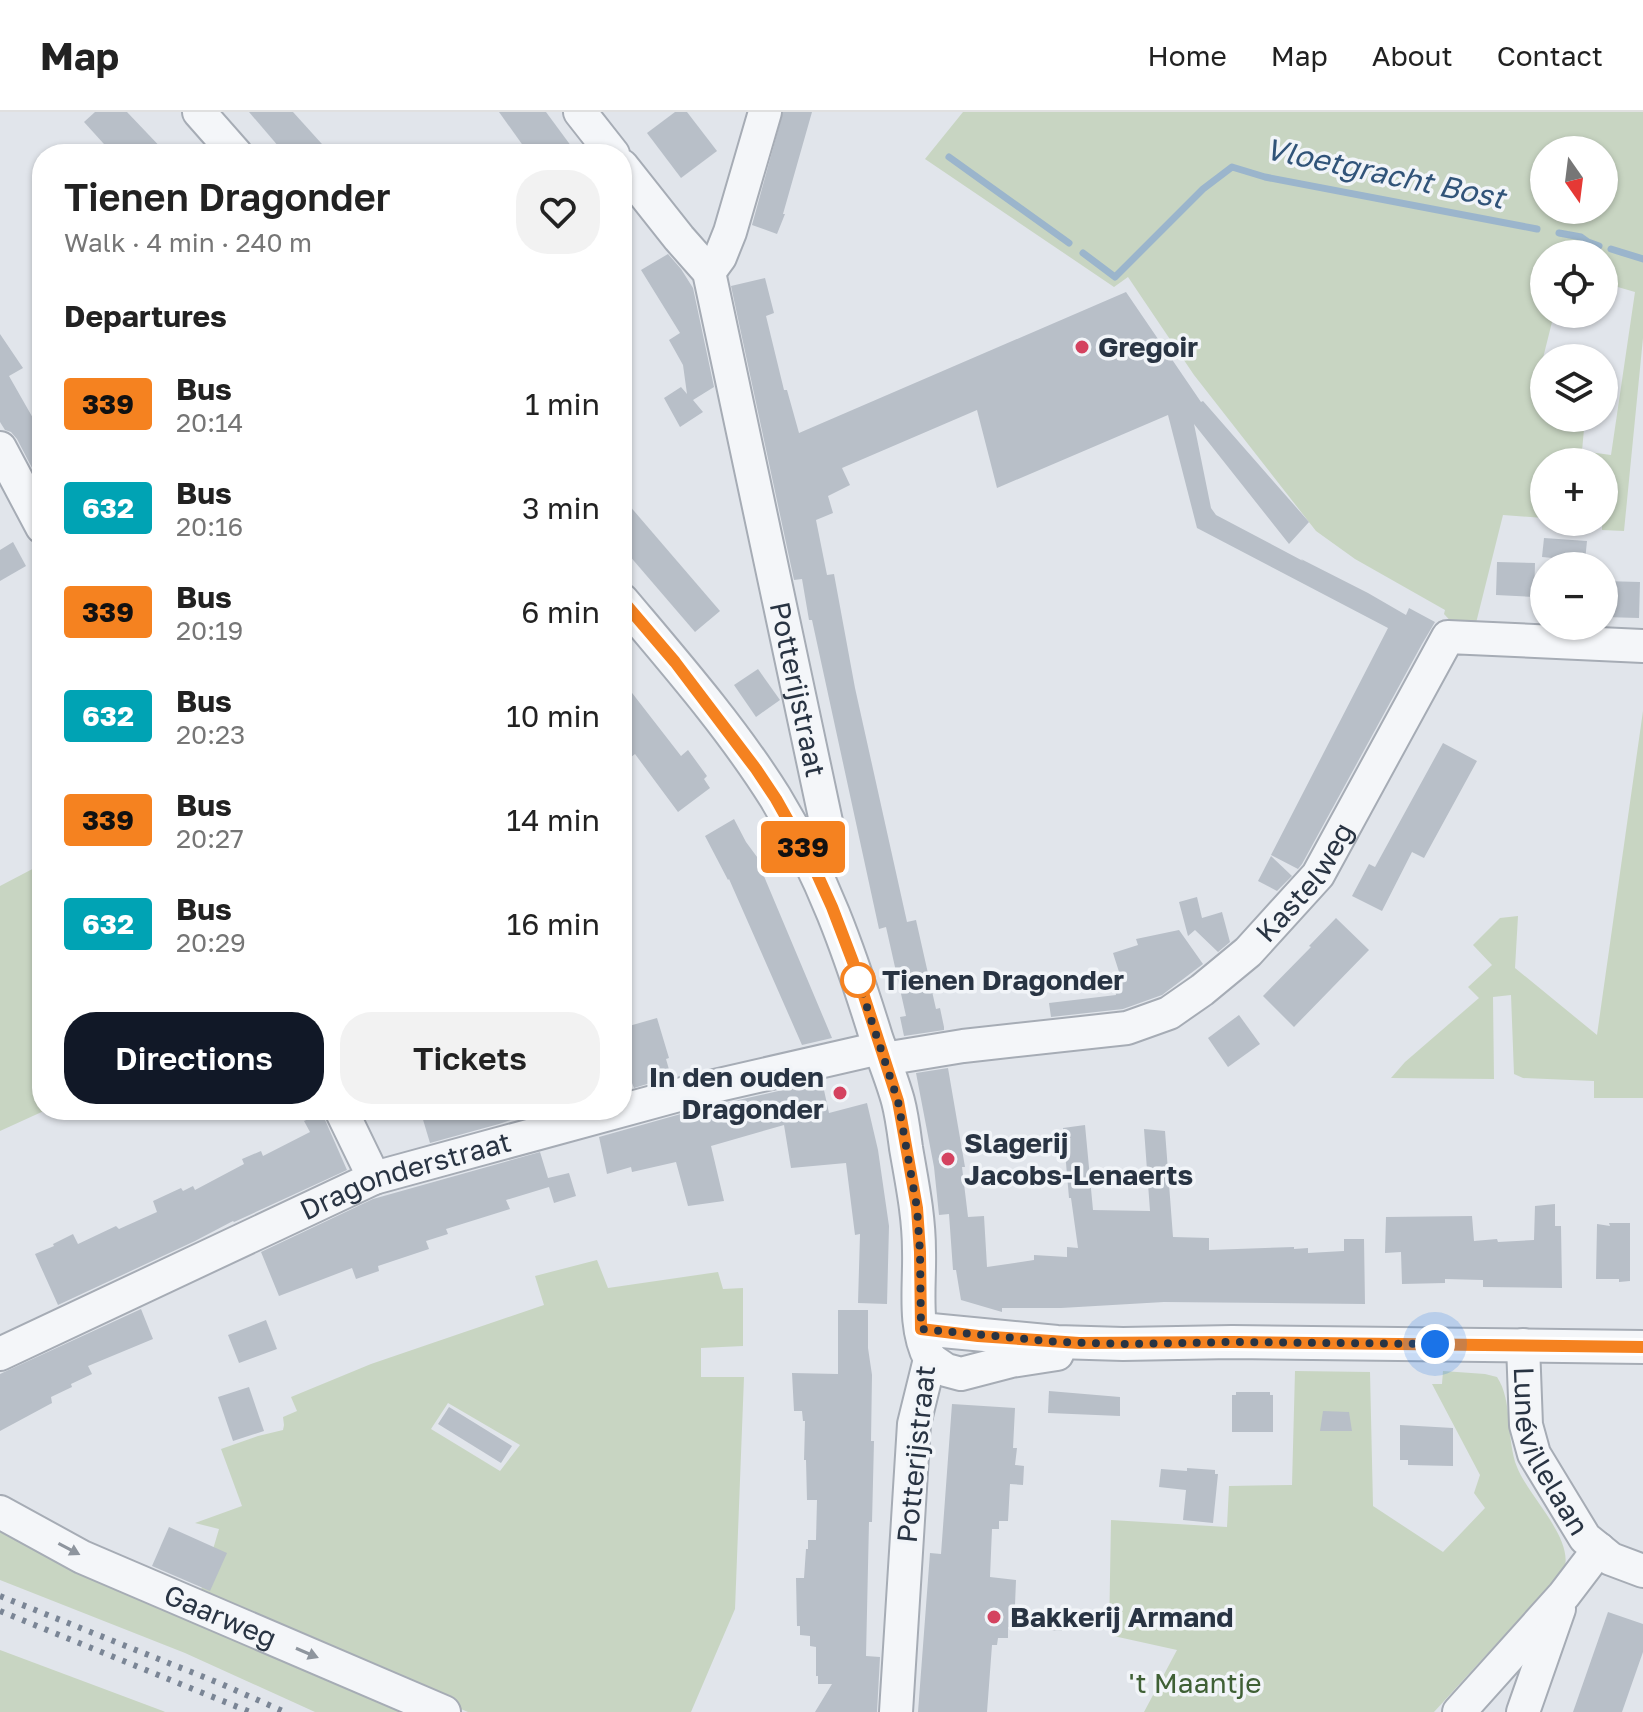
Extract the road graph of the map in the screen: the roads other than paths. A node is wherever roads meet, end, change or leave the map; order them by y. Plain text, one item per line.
1 (199, 112) edge
2 (580, 112) edge
3 (765, 112) edge
4 (227, 144) edge
5 (605, 144) edge
6 (632, 179) edge
7 (709, 272) junction
8 (0, 448) edge
9 (32, 508) edge
10 (632, 612) edge
11 (1643, 646) edge
12 (813, 865) junction
13 (882, 1054) junction
14 (632, 1108) edge
15 (346, 1120) edge
16 (587, 1120) edge
17 (374, 1178) junction
18 (925, 1344) junction
19 (1523, 1345) junction
20 (1643, 1347) edge
21 (0, 1354) edge
22 (0, 1512) edge
23 (1599, 1549) junction
24 (1643, 1571) edge
25 (1564, 1595) junction
26 (444, 1712) edge
27 (896, 1712) edge
28 (1459, 1712) edge
29 (1523, 1712) edge

1 - 4 street
2 - 5 street
3 - 7 street
6 - 7 street
7 - 12 street, Potterijstraat
8 - 9 street
10 - 12 street
11 - 13 street, Kastelweg
12 - 13 street, Potterijstraat
13 - 14 street, Dragonderstraat
13 - 18 street, Potterijstraat
15 - 17 street
16 - 17 street, Dragonderstraat
17 - 21 street, Dragonderstraat
18 - 19 street
18 - 27 street, Potterijstraat
19 - 20 street
19 - 23 street, Lunévillelaan
22 -> 26 street, Gaarweg
23 - 24 street, Lunévillelaan
23 - 25 street, Lunévillelaan
25 - 28 street, Lunévillelaan
25 - 29 street, Lunévillelaan

